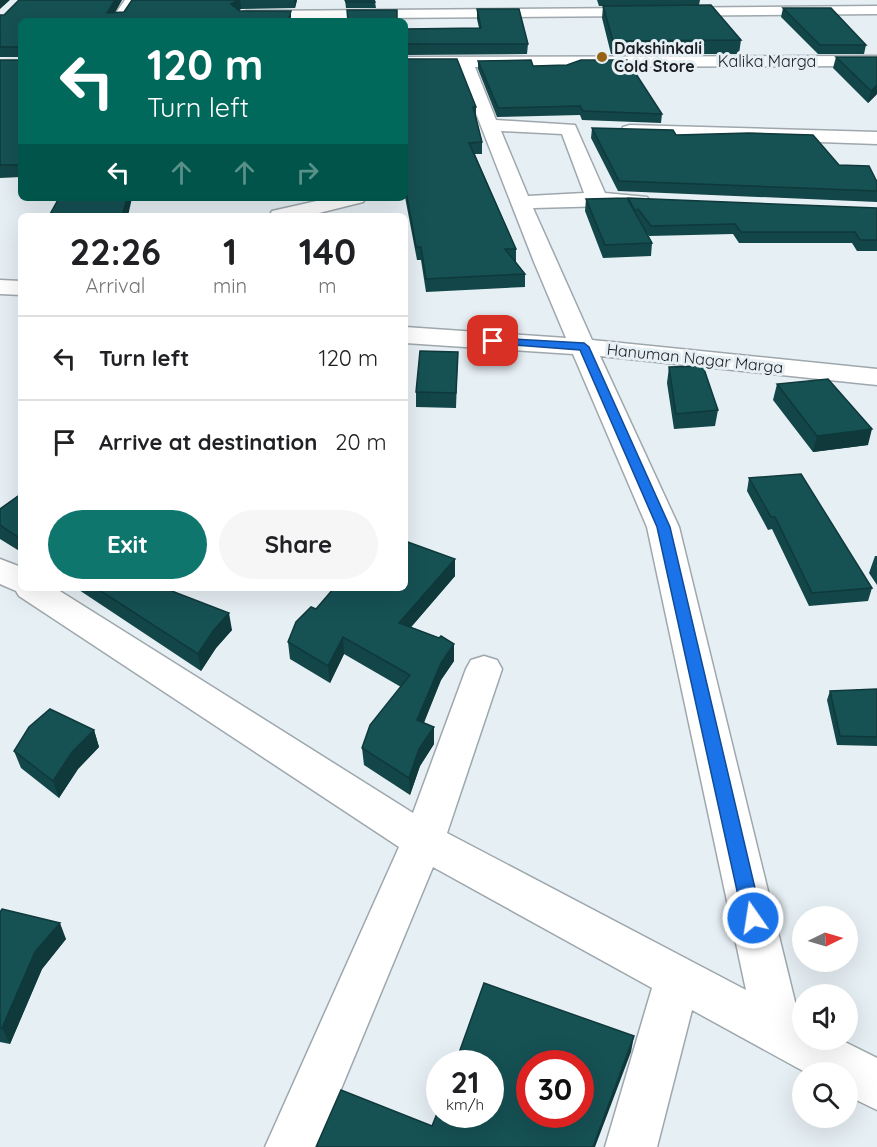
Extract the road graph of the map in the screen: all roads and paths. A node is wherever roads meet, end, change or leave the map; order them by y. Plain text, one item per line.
1 (132, 0) edge
2 (406, 0) edge
3 (877, 10) edge
4 (418, 14) junction
5 (241, 15) edge
6 (119, 18) edge
7 (429, 30) edge
8 (408, 61) edge
9 (877, 61) edge
10 (465, 63) junction
11 (489, 125) junction
12 (569, 129) junction
13 (592, 130) edge
14 (615, 130) edge
15 (877, 138) edge
16 (597, 199) junction
17 (343, 201) edge
18 (654, 201) edge
19 (523, 202) junction
20 (293, 213) edge
21 (0, 287) edge
22 (18, 288) edge
23 (408, 335) edge
24 (584, 347) junction
25 (877, 377) edge
26 (0, 570) edge
27 (18, 579) edge
28 (36, 591) edge
29 (484, 669) dead end
30 (423, 842) junction
31 (677, 980) junction
32 (779, 1033) junction
33 (877, 1085) edge
34 (291, 1147) edge
35 (631, 1147) edge

1 - 6 street
2 - 4 street
3 - 4 street
4 - 5 street
4 - 7 street
8 - 10 street, Kalika Marga
9 - 10 street, Kalika Marga
10 - 11 street
11 - 12 street
11 - 19 street
12 - 13 street
12 - 16 street
14 - 15 street
16 - 18 street
16 - 19 street
17 - 20 street
19 - 24 street
21 - 22 street
23 - 24 street, Hanuman Nagar Marga
24 - 25 street, Hanuman Nagar Marga
24 - 32 street
26 - 27 street
28 - 30 street
29 - 30 street
30 - 31 street
30 - 34 street
31 - 32 street
31 - 35 street
32 - 33 street

